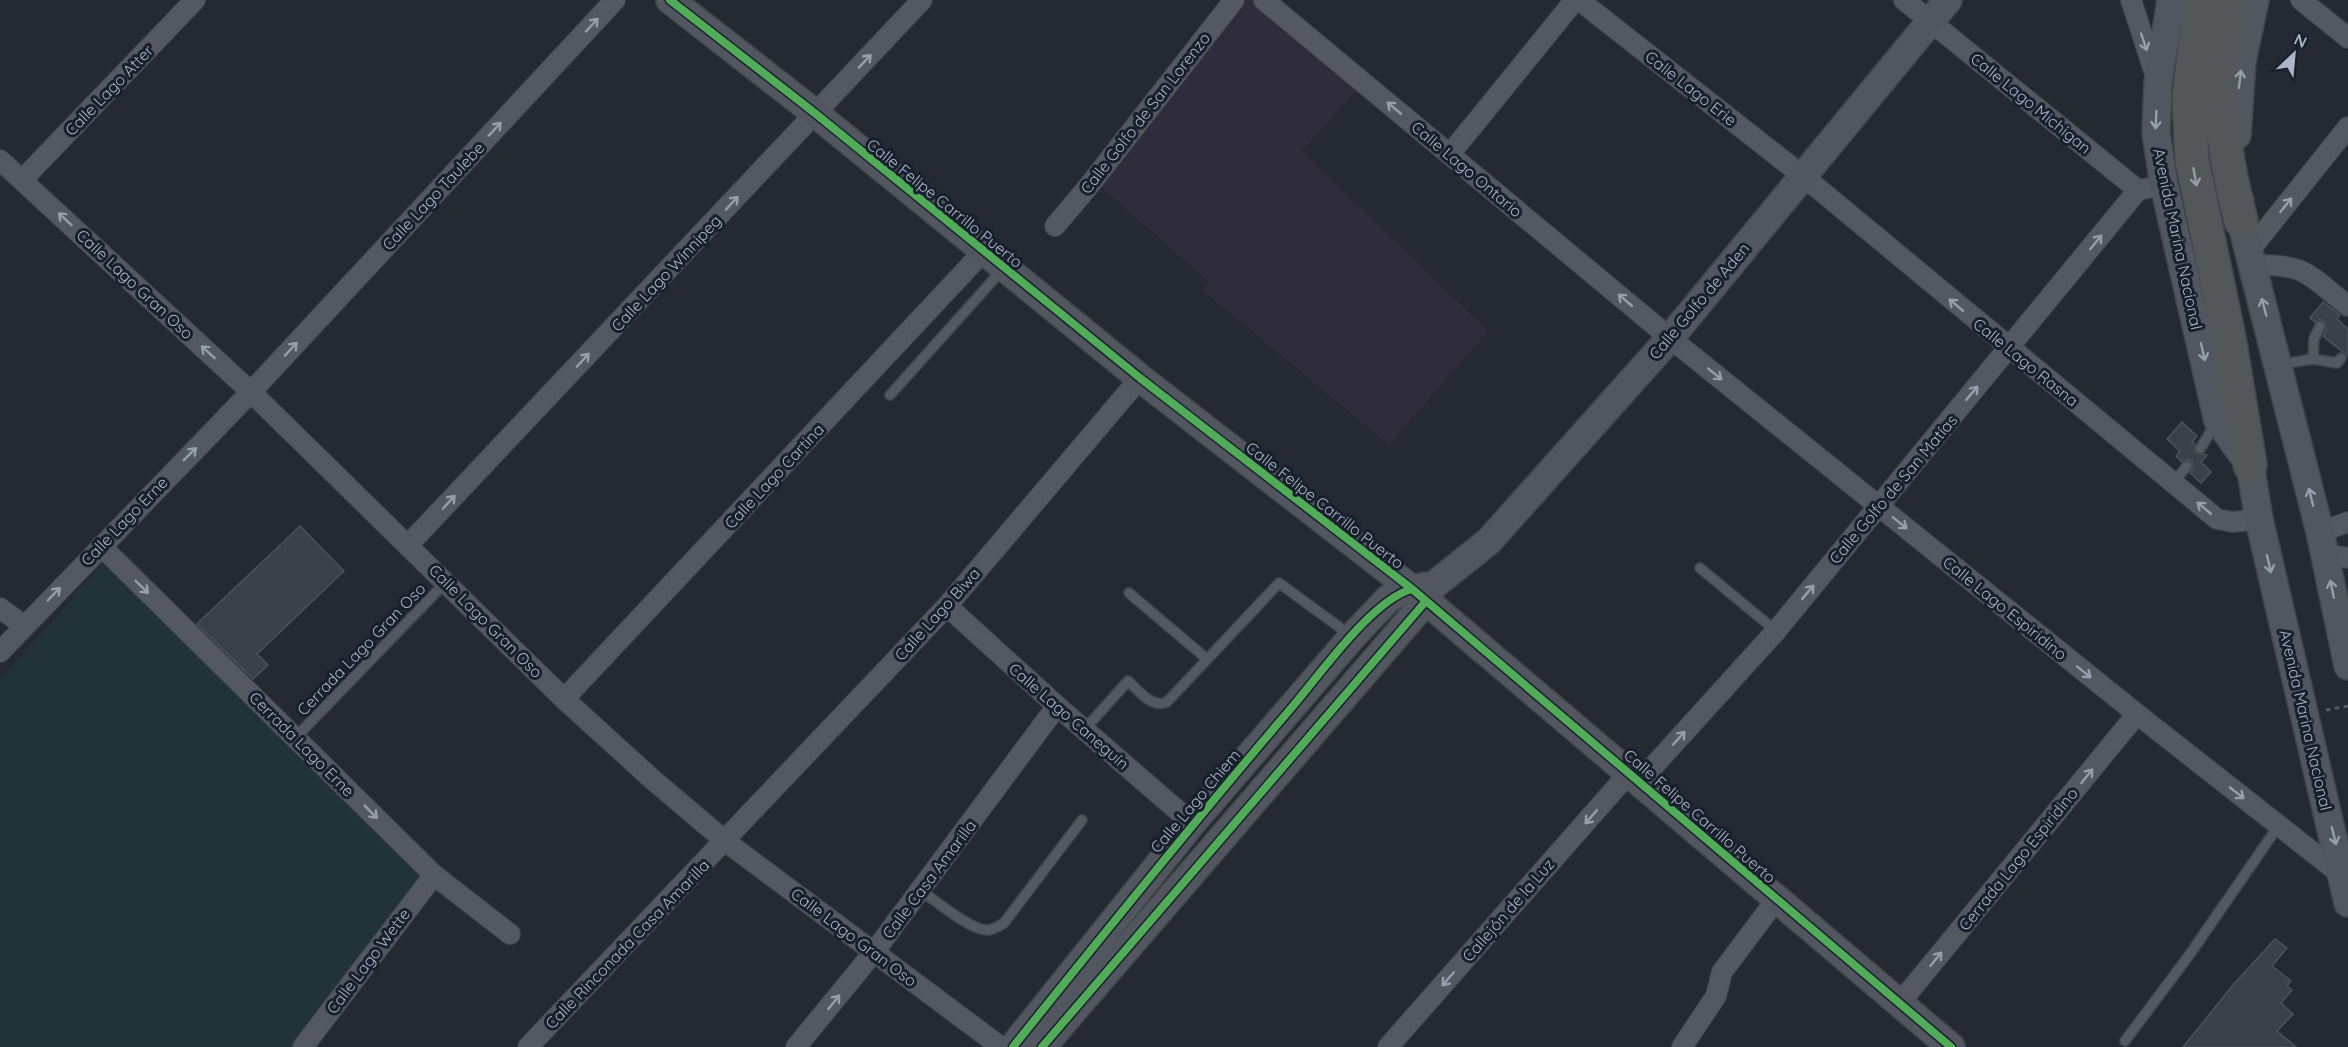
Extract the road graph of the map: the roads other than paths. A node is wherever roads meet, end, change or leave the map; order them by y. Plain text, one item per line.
1 (195, 0) edge
2 (615, 0) edge
3 (670, 0) edge
4 (922, 0) edge
5 (1234, 0) edge
6 (1264, 0) edge
7 (1577, 0) edge
8 (1904, 0) edge
9 (1948, 0) edge
10 (2131, 0) edge
11 (2171, 0) edge
12 (2200, 0) edge
13 (2229, 0) edge
14 (2254, 0) edge
15 (2301, 0) edge
16 (1930, 22) junction
17 (2348, 38) edge
18 (2158, 83) junction
19 (2204, 99) junction
20 (816, 114) junction
21 (2348, 127) edge
22 (1450, 154) junction
23 (0, 160) edge
24 (1803, 176) junction
25 (22, 179) junction
26 (2151, 188) junction
27 (1055, 226) dead end
28 (2248, 246) junction
29 (993, 260) junction
30 (2340, 304) edge
31 (2320, 326) dead end
32 (1670, 338) junction
33 (2009, 349) junction
34 (2341, 358) dead end
35 (2313, 359) junction
36 (2278, 364) junction
37 (1140, 378) junction
38 (251, 392) junction
39 (890, 395) dead end
40 (2218, 422) junction
41 (2200, 449) dead end
42 (2250, 465) junction
43 (2187, 466) dead end
44 (2173, 483) junction
45 (1879, 506) junction
46 (2259, 519) junction
47 (2348, 522) edge
48 (409, 544) junction
49 (101, 546) junction
50 (2331, 548) edge
51 (1700, 568) dead end
52 (447, 581) junction
53 (1424, 592) junction
54 (1129, 593) dead end
55 (947, 606) junction
56 (0, 608) edge
57 (23, 626) junction
58 (1776, 630) junction
59 (1352, 637) junction
60 (0, 652) edge
61 (1207, 660) junction
62 (2348, 666) edge
63 (564, 699) junction
64 (1057, 706) junction
65 (2137, 714) junction
66 (1084, 730) junction
67 (296, 737) junction
68 (1634, 777) junction
69 (1082, 820) dead end
70 (1192, 823) junction
71 (2279, 825) junction
72 (725, 841) junction
73 (434, 875) junction
74 (2343, 876) junction
75 (920, 890) junction
76 (1776, 900) junction
77 (2348, 903) edge
78 (510, 934) dead end
79 (874, 952) junction
80 (1899, 1005) junction
81 (2125, 1041) dead end
82 (303, 1047) edge
83 (528, 1047) edge
84 (796, 1047) edge
85 (1001, 1047) edge
86 (1012, 1047) edge
87 (1042, 1047) edge
88 (1388, 1047) edge
89 (1682, 1047) edge
90 (1951, 1047) edge

1 - 25 street, Calle Lago Atter
38 -> 2 street, Calle Lago Taulebe
3 - 20 street, Calle Felipe Carrillo Puerto
20 -> 4 street, Calle Lago Winnipeg
5 - 27 street, Calle Golfo de San Lorenzo
22 -> 6 street, Calle Lago Ontario
7 - 22 street
7 - 24 street, Calle Lago Erie
8 - 16 street, Calle Lago Michigan
9 - 16 street, Calle Golfo de Aden
10 -> 18 street
11 - 18 street, Avenida Marina Nacional
12 - 19 highway
13 - 19 highway
28 -> 14 street
15 - 17 street
16 - 24 street, Calle Golfo de Aden
16 - 26 street, Calle Lago Michigan
18 -> 26 street, Avenida Marina Nacional
19 - 28 highway
19 -> 42 highway, Avenida Marina Nacional
20 - 29 street, Calle Felipe Carrillo Puerto
48 -> 20 street, Calle Lago Winnipeg
28 -> 21 street
32 -> 22 street, Calle Lago Ontario
23 - 25 street, Calle Lago Gran Oso
24 - 32 street, Calle Golfo de Aden
33 -> 24 street, Calle Lago Rasna
38 -> 25 street, Calle Lago Gran Oso
33 -> 26 street, Calle Golfo de San Matías
26 -> 40 street, Avenida Marina Nacional
28 - 30 street
36 -> 28 street
29 - 37 street, Calle Felipe Carrillo Puerto
29 - 39 lane
29 - 63 street, Calle Lago Cartina
31 - 35 lane
32 -> 45 street, Calle Lago Espiridino
32 - 53 street, Calle Golfo de Aden
33 - 44 street, Calle Lago Rasna
45 -> 33 street, Calle Golfo de San Matías
34 - 35 lane
35 - 36 lane
50 -> 36 street
37 - 53 street, Calle Felipe Carrillo Puerto
37 - 55 street, Calle Lago Biwa
38 - 48 street, Calle Lago Gran Oso
49 -> 38 street, Calle Lago Erne
40 - 41 lane
40 - 42 street, Avenida Marina Nacional
42 - 46 street, Avenida Marina Nacional
43 - 44 lane
46 -> 44 street, Calle Lago Rasna
58 -> 45 street, Calle Golfo de San Matías
45 -> 65 street, Calle Lago Espiridino
46 -> 74 street, Avenida Marina Nacional
47 - 50 street
48 - 52 street, Calle Lago Gran Oso
57 -> 49 street, Calle Lago Erne
49 -> 67 street, Cerrada Lago Erne
62 -> 50 street
51 - 58 lane
52 - 63 street, Calle Lago Gran Oso
52 - 67 lane, Cerrada Lago Gran Oso
53 - 59 street, Calle Lago Chiem
53 - 68 street, Calle Felipe Carrillo Puerto
53 - 87 street
54 - 61 lane
55 - 64 street, Calle Lago Caneguín
55 - 72 street, Calle Lago Biwa
56 - 57 street
57 - 60 street, Calle Lago Erne
68 -> 58 street, Calle Golfo de San Matías
59 - 61 lane
59 - 70 street, Calle Lago Chiem
61 - 66 lane
63 - 72 street, Calle Lago Gran Oso
64 - 66 street, Calle Lago Caneguín
64 - 75 street, Calle Casa Amarilla
65 -> 71 street, Calle Lago Espiridino
80 -> 65 street, Cerrada Lago Espiridino
66 - 70 street, Calle Lago Caneguín
67 -> 73 street, Cerrada Lago Erne
68 - 76 street, Calle Felipe Carrillo Puerto
68 -> 88 street, Callejón de la Luz
69 - 75 lane
70 - 86 street, Calle Lago Chiem
71 - 74 street, Calle Lago Espiridino
71 - 81 lane
72 - 79 street, Calle Lago Gran Oso
72 - 83 street, Calle Rinconada Casa Amarilla
73 - 78 street, Cerrada Lago Erne
73 - 82 street, Calle Lago Wette
74 - 77 street, Avenida Marina Nacional
75 - 79 street, Calle Casa Amarilla
76 - 80 street, Calle Felipe Carrillo Puerto
76 - 89 street
84 -> 79 street, Calle Casa Amarilla
79 - 85 street, Calle Lago Gran Oso
80 - 90 street, Calle Felipe Carrillo Puerto

